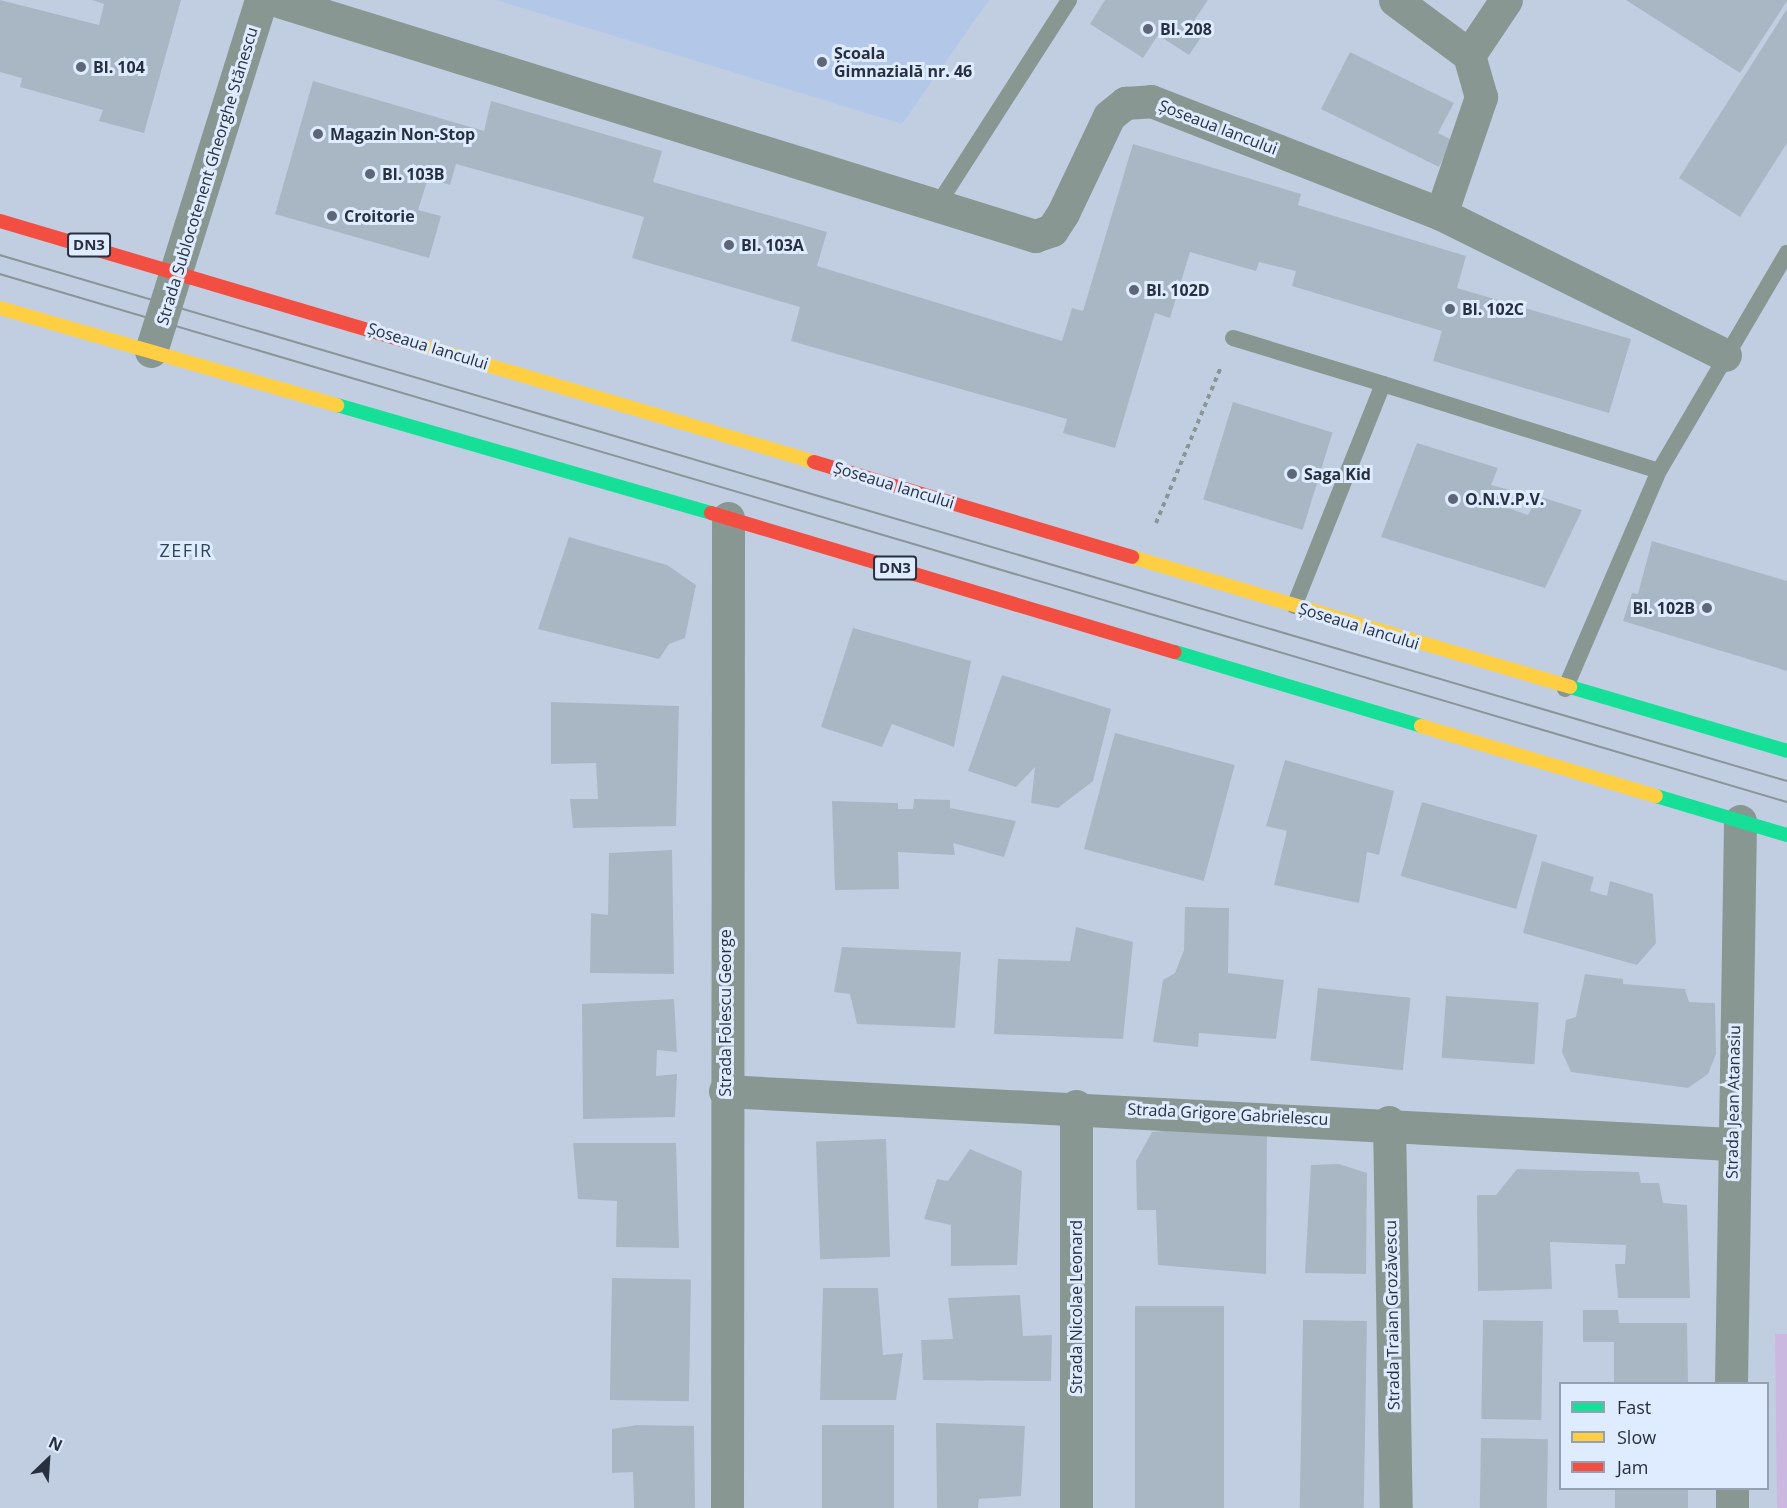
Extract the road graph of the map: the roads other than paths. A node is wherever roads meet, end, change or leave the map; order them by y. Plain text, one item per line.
1 (261, 0) edge
2 (275, 0) edge
3 (1069, 0) edge
4 (1395, 0) edge
5 (1506, 0) edge
6 (1469, 55) junction
7 (935, 209) junction
8 (1441, 214) junction
9 (0, 221) edge
10 (1787, 253) edge
11 (178, 271) junction
12 (0, 308) edge
13 (1233, 338) road end
14 (151, 351) junction
15 (1725, 355) junction
16 (1383, 384) junction
17 (1659, 471) junction
18 (728, 518) junction
19 (1294, 606) junction
20 (1565, 689) junction
21 (1787, 751) edge
22 (1740, 821) junction
23 (1787, 835) edge
24 (725, 1091) junction
25 (1076, 1106) junction
26 (1389, 1122) junction
27 (1731, 1144) junction
28 (1731, 1382) edge
29 (1732, 1490) edge
30 (727, 1508) edge
31 (1076, 1508) edge
32 (1396, 1508) edge
33 (1732, 1508) edge

1 - 11 street, Strada Sublocotenent Gheorghe Stănescu
2 - 7 street, Șoseaua Iancului
3 - 7 lane
4 - 6 street
5 - 6 street
6 - 8 street
7 - 8 street, Șoseaua Iancului
8 - 15 street, Șoseaua Iancului
9 - 11 main road, Șoseaua Iancului / DN3
10 - 15 lane
11 - 14 street, Strada Sublocotenent Gheorghe Stănescu
11 - 19 main road, Șoseaua Iancului / DN3
12 - 14 main road, DN3
13 - 16 lane
14 - 18 main road, DN3
15 - 17 lane
16 - 17 lane
16 - 19 lane
17 - 20 lane
18 - 22 main road, DN3
18 - 24 street, Strada Folescu George
19 - 20 main road, Șoseaua Iancului / DN3
20 - 21 main road, Șoseaua Iancului / DN3
22 - 23 main road, DN3
22 - 27 street, Strada Jean Atanasiu
24 - 25 street, Strada Grigore Gabrielescu
24 - 30 street, Strada Folescu George
25 - 26 street, Strada Grigore Gabrielescu
25 - 31 street, Strada Nicolae Leonard
26 - 27 street, Strada Grigore Gabrielescu
26 - 32 street, Strada Traian Grozăvescu
27 - 28 street, Strada Jean Atanasiu
29 - 33 street

